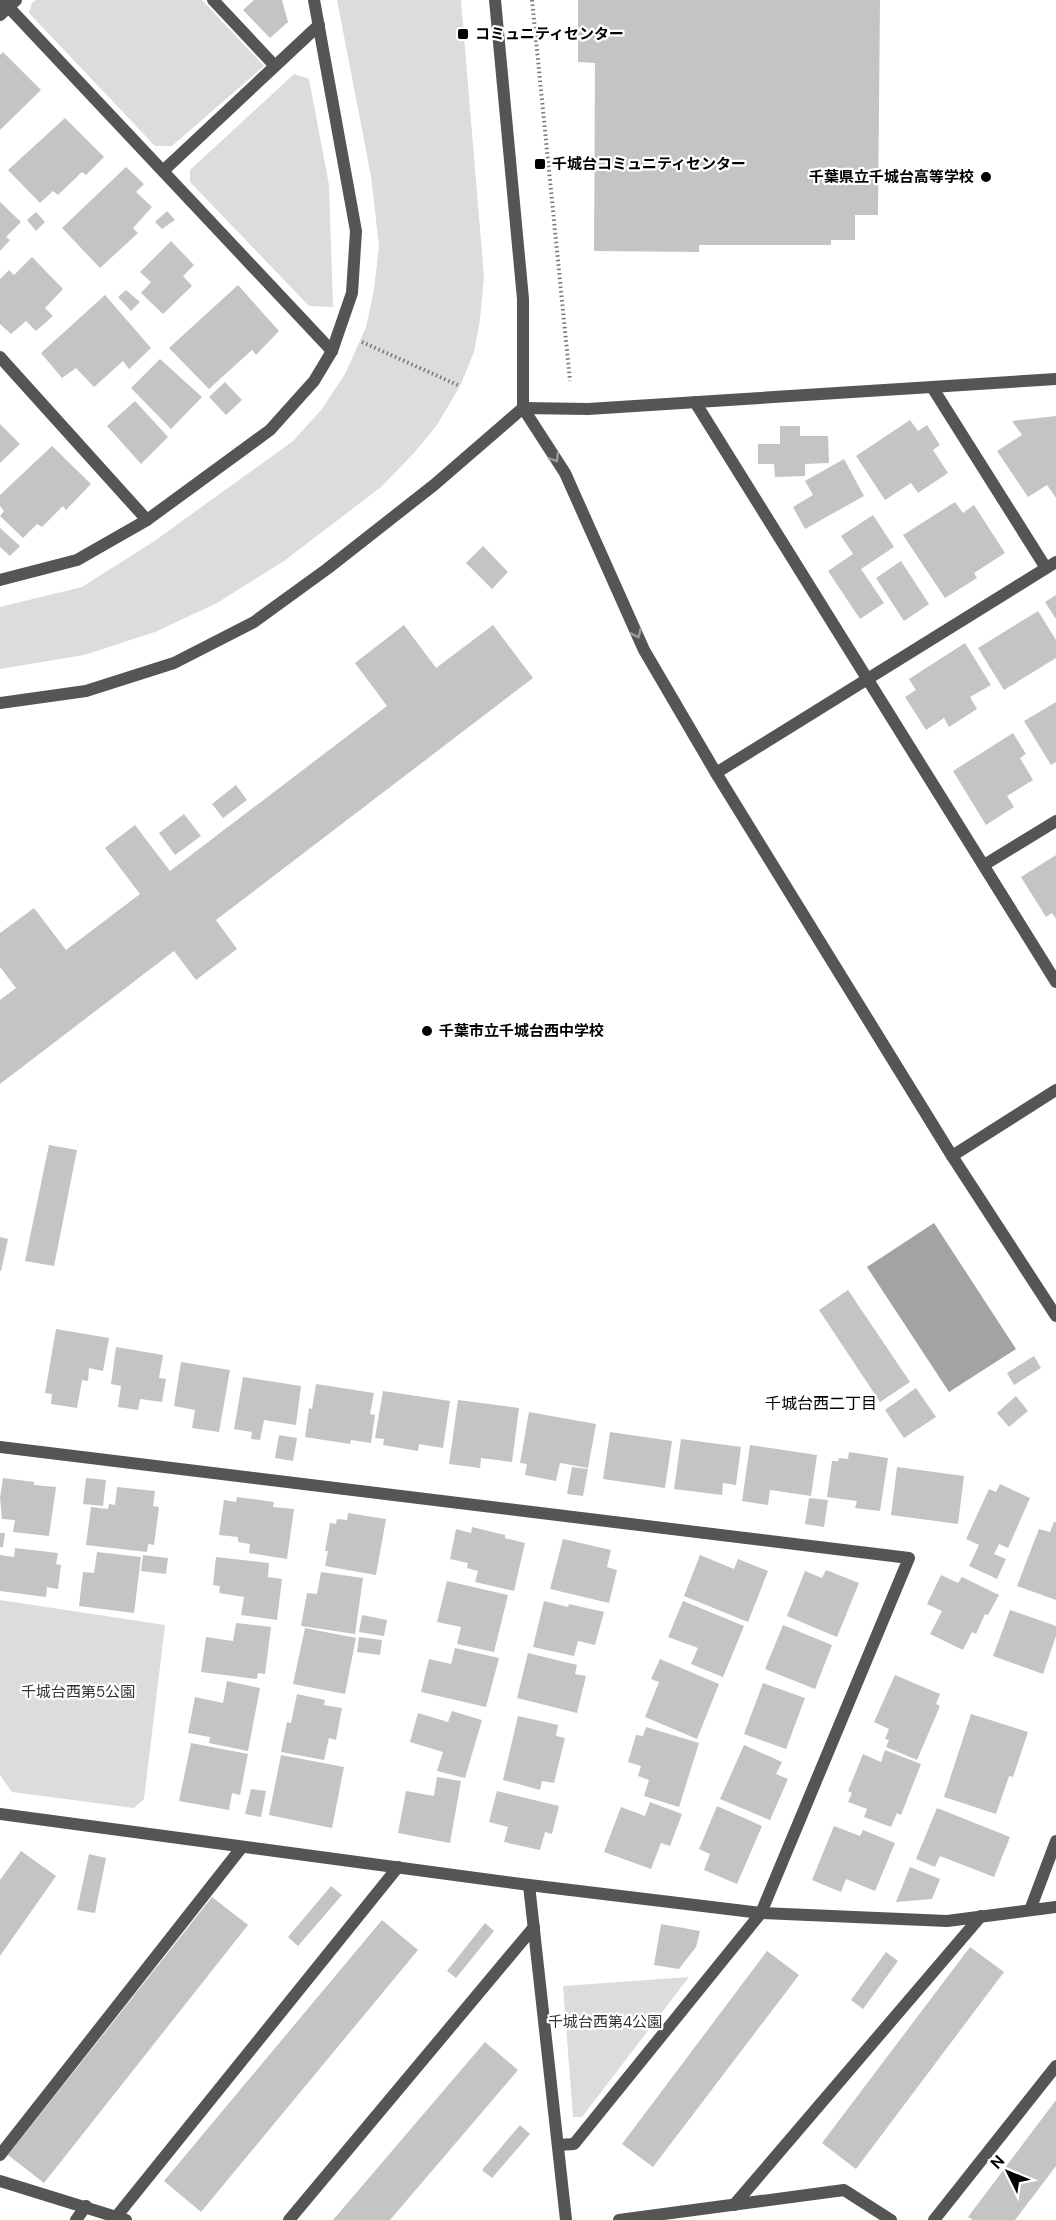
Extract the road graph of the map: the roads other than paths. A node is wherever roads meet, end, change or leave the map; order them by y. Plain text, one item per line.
1 (213, 0) edge
2 (314, 0) edge
3 (495, 0) edge
4 (7, 6) edge
5 (319, 25) junction
6 (275, 66) junction
7 (163, 171) junction
8 (332, 351) junction
9 (0, 357) edge
10 (1056, 379) edge
11 (932, 387) junction
12 (695, 402) junction
13 (523, 408) junction
14 (147, 520) junction
15 (1051, 565) edge
16 (0, 580) edge
17 (867, 679) junction
18 (0, 703) edge
19 (716, 773) junction
20 (1056, 821) edge
21 (984, 865) junction
22 (1056, 982) edge
23 (1056, 1090) edge
24 (952, 1156) junction
25 (1056, 1316) edge
26 (0, 1447) edge
27 (0, 1814) edge
28 (1056, 1841) edge
29 (242, 1847) junction
30 (398, 1868) junction
31 (529, 1885) junction
32 (1056, 1907) edge
33 (1030, 1910) junction
34 (761, 1913) junction
35 (981, 1916) junction
36 (534, 1927) junction
37 (1056, 2066) edge
38 (558, 2145) junction
39 (0, 2155) edge
40 (0, 2181) edge
41 (734, 2205) junction
42 (86, 2206) junction
43 (121, 2218) edge
44 (76, 2220) edge
45 (289, 2220) edge
46 (566, 2220) edge
47 (619, 2220) edge
48 (891, 2220) edge
49 (934, 2220) edge

1 - 6 street
2 - 5 street
3 - 13 street
4 - 7 street
5 - 6 street
5 - 8 street
6 - 7 street
7 - 8 street
8 - 14 street
9 - 14 street
10 - 11 street
11 - 12 street
11 - 15 street
12 - 13 street
12 - 17 street
13 - 18 street
13 -> 19 street
14 - 16 street
15 - 17 street
17 - 19 street
17 - 21 street
19 - 24 street
20 - 21 street
21 - 22 street
23 - 24 street
24 - 25 street
26 - 34 street
27 - 29 street
28 - 33 street
29 - 30 street
29 - 39 street
30 - 31 street
30 - 43 street
31 - 34 street
31 - 36 street
32 - 33 street
33 - 35 street
34 - 35 street
34 - 38 street
35 - 41 street
36 - 38 street
36 - 45 street
37 - 49 street
38 - 46 street
40 - 42 street
41 - 47 street
41 - 48 street
42 - 43 street
42 - 44 street

